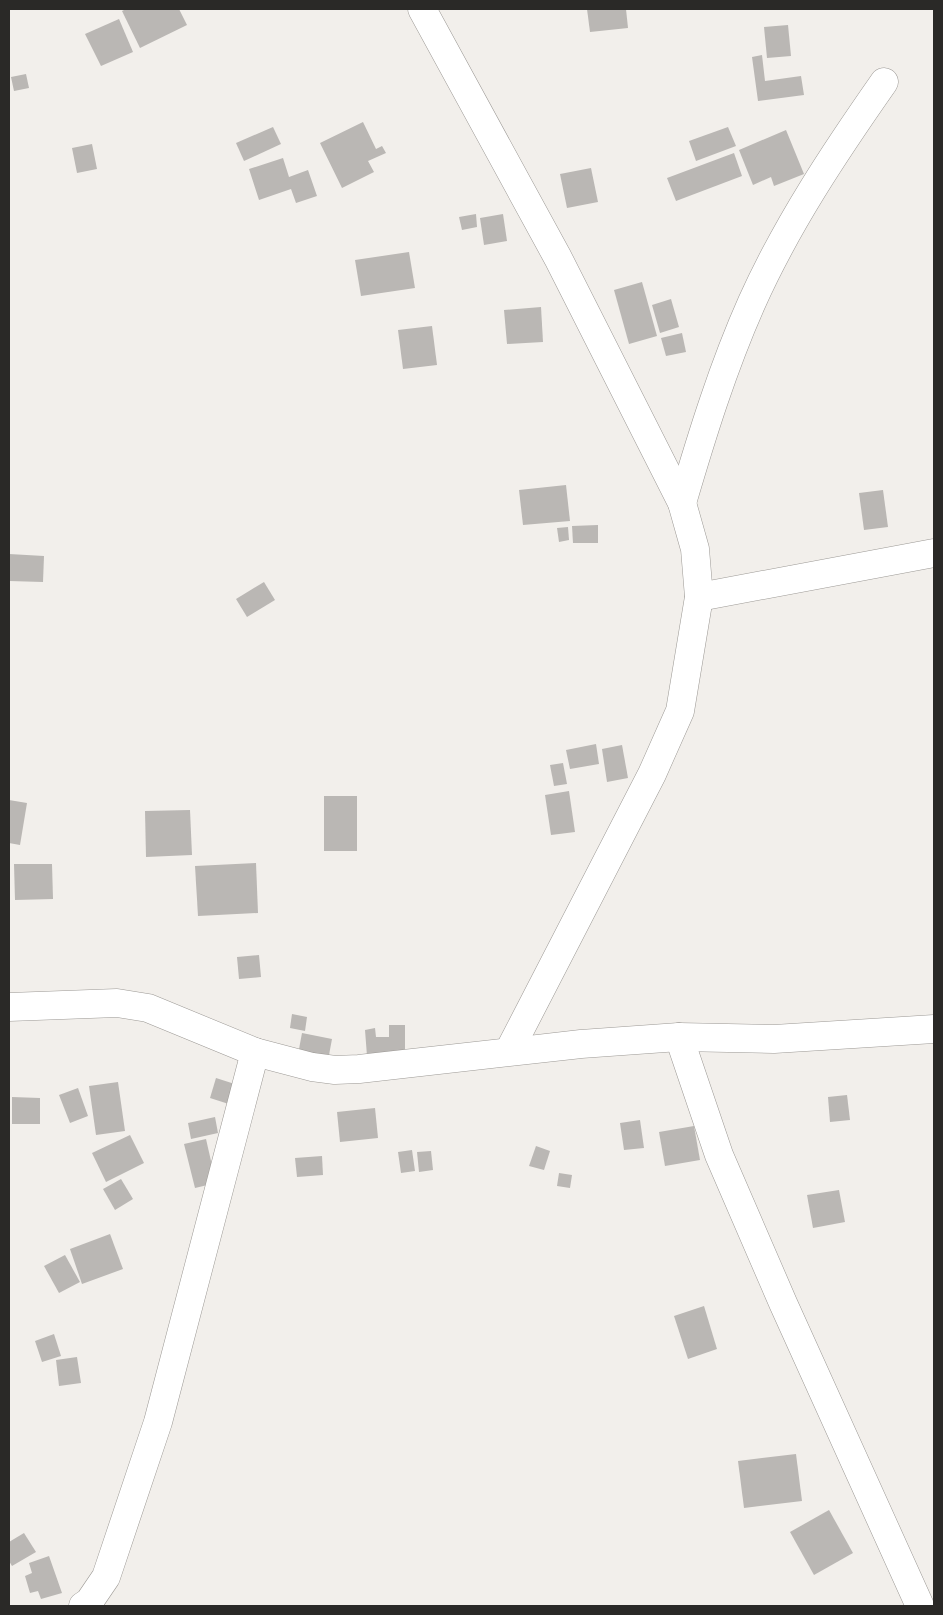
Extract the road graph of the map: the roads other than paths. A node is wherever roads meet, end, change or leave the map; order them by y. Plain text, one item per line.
1 (422, 9) edge
2 (884, 82) dead end
3 (682, 503) junction
4 (934, 553) edge
5 (699, 597) junction
6 (9, 1007) edge
7 (934, 1029) edge
8 (678, 1037) junction
9 (509, 1051) junction
10 (255, 1052) junction
11 (87, 1605) edge
12 (920, 1606) edge

1 - 3 street
2 - 3 street
3 - 5 street
4 - 5 street
5 - 9 street
6 - 10 street
7 - 8 street
8 - 9 street
8 - 12 street
9 - 10 street
10 - 11 street

